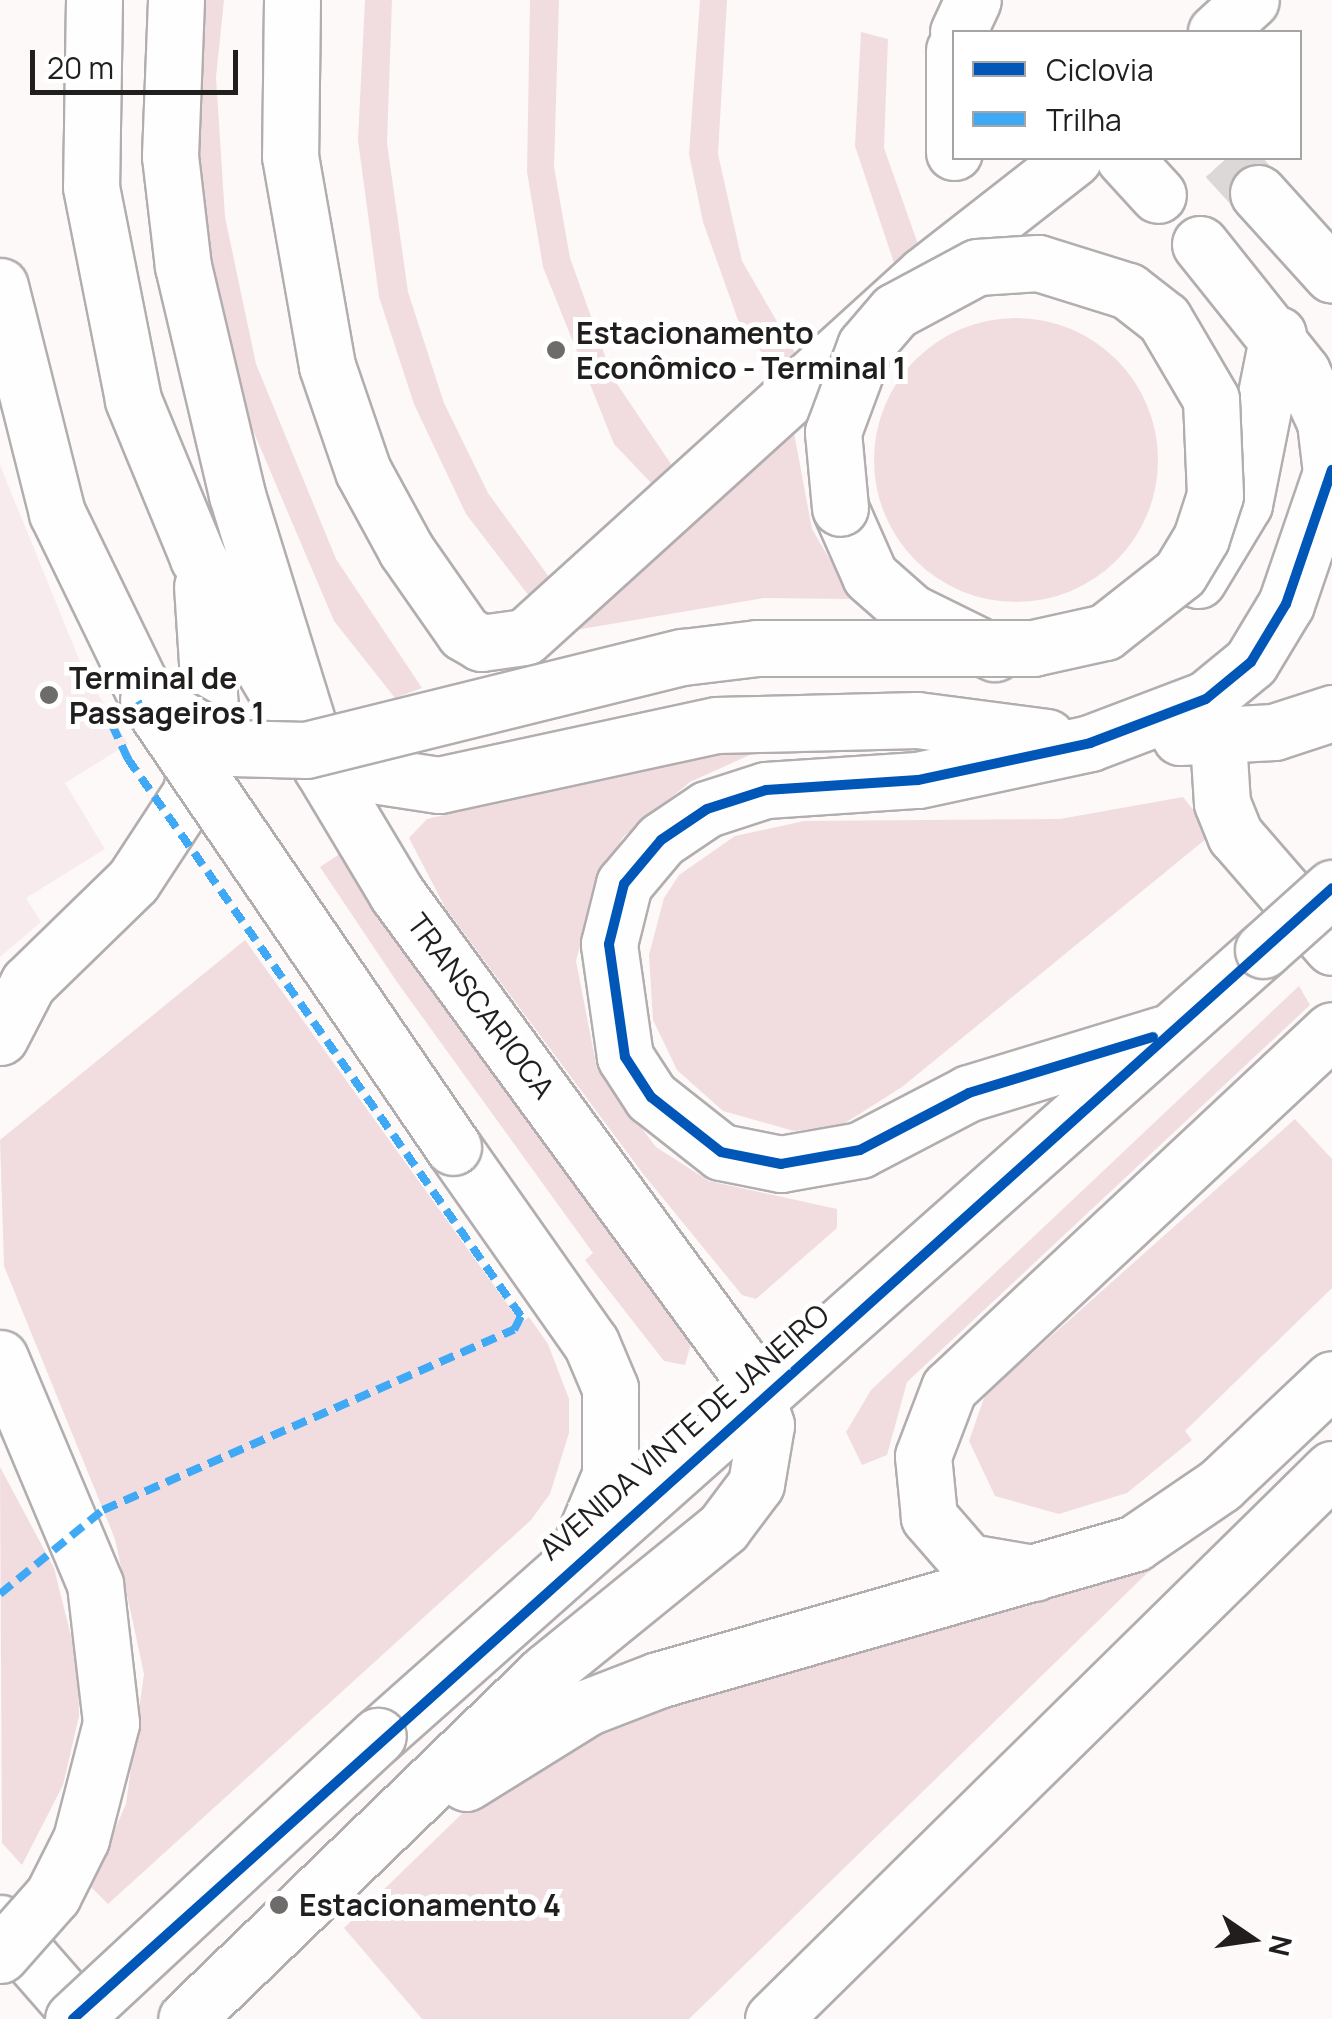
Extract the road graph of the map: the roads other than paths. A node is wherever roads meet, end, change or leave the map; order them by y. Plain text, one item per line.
1 (94, 0) edge
2 (176, 0) edge
3 (292, 0) edge
4 (973, 0) edge
5 (1251, 0) edge
6 (959, 30) edge
7 (1218, 30) edge
8 (958, 160) edge
9 (1071, 160) edge
10 (1258, 193) tunnel mouth
11 (987, 226) junction
12 (1200, 244) dead end
13 (1332, 274) edge
14 (0, 286) edge
15 (1278, 334) junction
16 (1331, 471) edge
17 (198, 558) junction
18 (148, 700) junction
19 (1332, 712) edge
20 (1111, 738) junction
21 (1218, 740) junction
22 (321, 767) junction
23 (1332, 888) edge
24 (1332, 947) edge
25 (1332, 1030) edge
26 (1162, 1034) junction
27 (0, 1037) edge
28 (0, 1358) edge
29 (1332, 1378) edge
30 (763, 1398) junction
31 (1332, 1469) edge
32 (573, 1564) junction
33 (1047, 1574) junction
34 (391, 1829) junction
35 (0, 1923) edge
36 (0, 1954) edge
37 (73, 2019) edge
38 (84, 2019) edge
39 (186, 2019) edge
40 (773, 2019) edge

1 - 17 street
2 - 22 street, TRANSCARIOCA
3 - 11 street
4 - 6 street
5 - 7 street
8 - 11 street
9 - 11 street
10 - 13 street
12 - 15 street
14 - 18 street
15 - 16 street
15 - 18 street, bridge
16 - 20 street
17 - 22 street
17 - 27 street
18 - 32 street, bridge
19 - 21 street
20 - 21 street
20 - 22 street
20 - 26 street
21 - 24 street
22 - 30 street, TRANSCARIOCA
23 - 26 street, AVENIDA VINTE DE JANEIRO, bridge
25 - 33 street
26 - 30 street, AVENIDA VINTE DE JANEIRO
28 - 36 street, bridge
29 - 33 street
30 - 32 street, AVENIDA VINTE DE JANEIRO
30 - 34 street
31 - 40 street
32 - 37 street, AVENIDA VINTE DE JANEIRO, bridge
33 - 34 street
34 - 39 street
35 - 38 street

